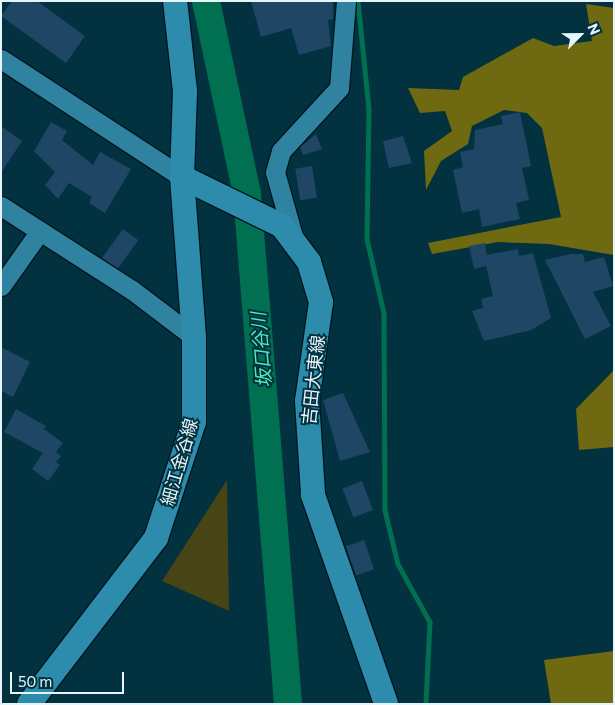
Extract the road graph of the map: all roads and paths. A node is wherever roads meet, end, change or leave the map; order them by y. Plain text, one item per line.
1 (175, 1) edge
2 (346, 1) edge
3 (1, 59) edge
4 (191, 181) junction
5 (1, 206) edge
6 (40, 231) junction
7 (288, 231) junction
8 (1, 286) edge
9 (194, 337) junction
10 (29, 704) edge
11 (386, 704) edge

1 - 4 main road, 細江金谷線
2 - 7 street
3 - 4 street
4 - 7 main road
4 - 9 main road, 細江金谷線
5 - 6 street
6 - 8 street
6 - 9 street
7 - 11 main road, 吉田大東線
9 - 10 main road, 細江金谷線

